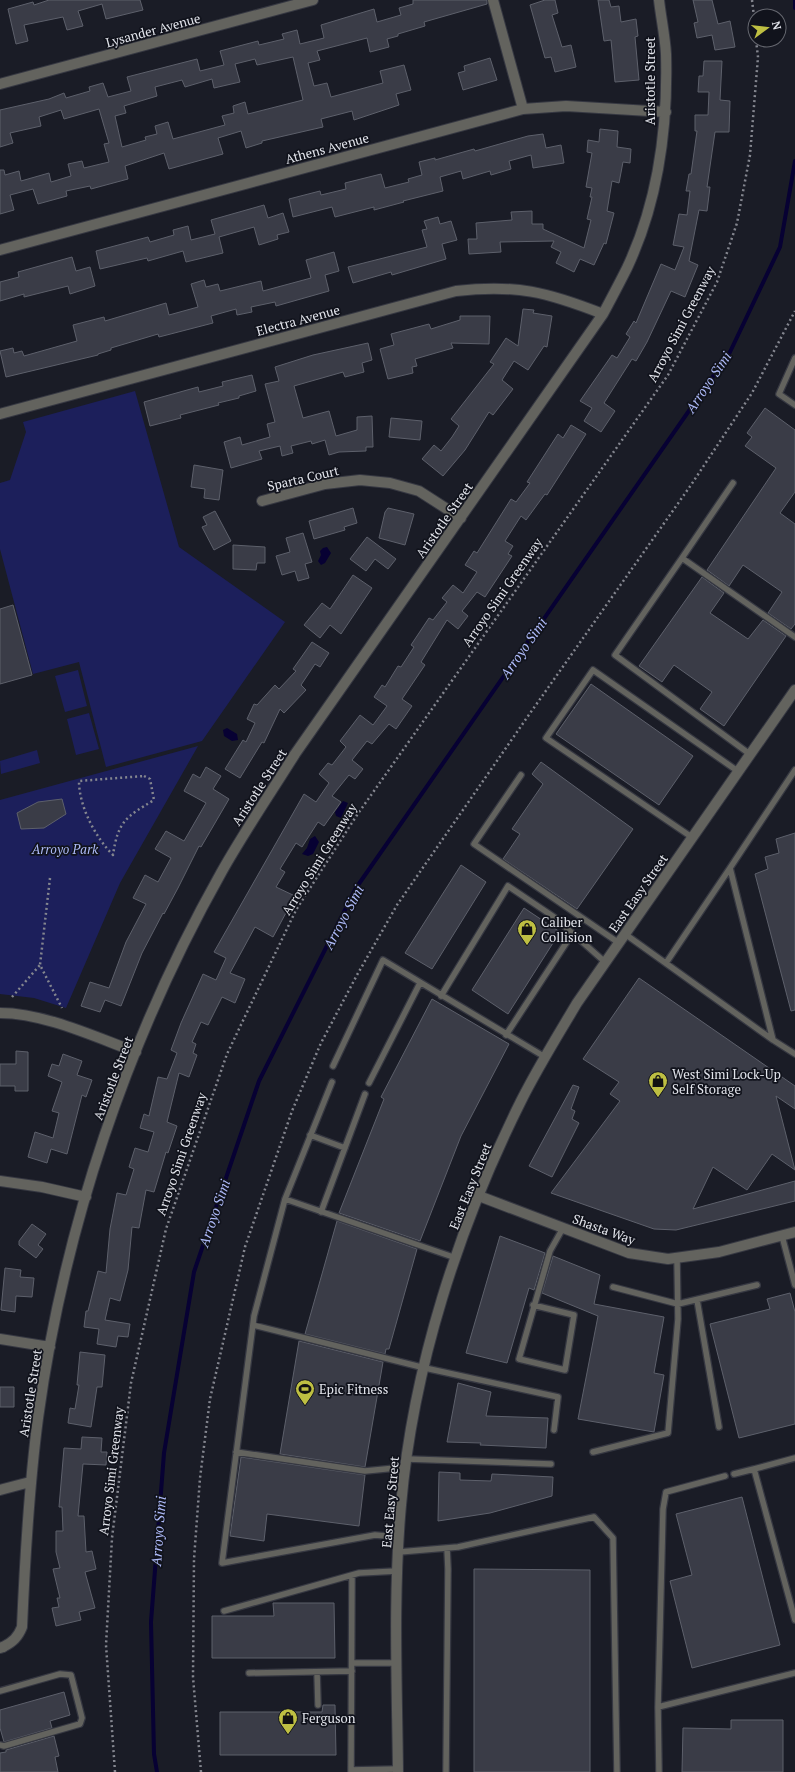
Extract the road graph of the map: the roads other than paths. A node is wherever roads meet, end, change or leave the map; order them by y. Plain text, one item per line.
1 (313, 0) edge
2 (493, 0) edge
3 (659, 0) edge
4 (0, 84) edge
5 (523, 109) junction
6 (666, 112) junction
7 (0, 250) edge
8 (603, 314) junction
9 (795, 358) edge
10 (795, 405) edge
11 (0, 414) edge
12 (733, 483) dead end
13 (262, 501) dead end
14 (461, 518) junction
15 (682, 558) junction
16 (795, 637) edge
17 (793, 697) edge
18 (751, 755) junction
19 (795, 770) edge
20 (739, 772) junction
21 (521, 776) dead end
22 (693, 838) junction
23 (730, 868) junction
24 (572, 934) junction
25 (625, 934) junction
26 (619, 943) junction
27 (605, 962) junction
28 (666, 963) junction
29 (420, 983) junction
30 (441, 996) junction
31 (0, 1013) edge
32 (506, 1035) junction
33 (773, 1040) junction
34 (136, 1052) junction
35 (795, 1054) edge
36 (545, 1057) junction
37 (332, 1066) dead end
38 (332, 1082) dead end
39 (369, 1083) dead end
40 (365, 1094) dead end
41 (310, 1135) junction
42 (345, 1148) junction
43 (0, 1181) edge
44 (479, 1196) junction
45 (86, 1197) junction
46 (285, 1199) junction
47 (321, 1212) junction
48 (563, 1228) junction
49 (795, 1232) edge
50 (782, 1236) junction
51 (456, 1258) junction
52 (677, 1258) junction
53 (795, 1284) edge
54 (757, 1285) dead end
55 (613, 1287) dead end
56 (697, 1300) junction
57 (678, 1304) junction
58 (533, 1305) junction
59 (253, 1324) junction
60 (0, 1339) edge
61 (50, 1347) junction
62 (425, 1368) junction
63 (719, 1426) dead end
64 (554, 1430) dead end
65 (236, 1452) junction
66 (593, 1452) dead end
67 (795, 1458) edge
68 (407, 1463) junction
69 (551, 1464) dead end
70 (754, 1469) junction
71 (734, 1474) dead end
72 (725, 1476) dead end
73 (30, 1482) junction
74 (0, 1490) edge
75 (399, 1536) junction
76 (447, 1548) junction
77 (399, 1552) junction
78 (397, 1571) junction
79 (352, 1576) junction
80 (224, 1611) dead end
81 (795, 1620) edge
82 (2, 1648) edge
83 (352, 1663) junction
84 (397, 1663) junction
85 (352, 1671) junction
86 (318, 1672) junction
87 (249, 1673) dead end
88 (795, 1673) edge
89 (0, 1691) edge
90 (318, 1705) dead end
91 (658, 1706) junction
92 (0, 1745) edge
93 (351, 1771) edge
94 (398, 1771) edge
95 (446, 1772) edge
96 (617, 1772) edge
97 (659, 1772) edge

1 - 4 street, Lysander Avenue
2 - 5 street
3 - 6 street, Aristotle Street
5 - 6 street, Athens Avenue
5 - 7 street, Athens Avenue
6 - 8 street, Aristotle Street
8 - 11 street, Electra Avenue
8 - 14 street, Aristotle Street
9 - 10 lane
12 - 15 lane
13 - 14 street, Sparta Court
14 - 34 street, Aristotle Street
15 - 16 lane
15 - 18 lane
17 - 18 street, East Easy Street
18 - 20 street, East Easy Street
19 - 23 lane
20 - 22 street, East Easy Street
20 - 22 lane
21 - 26 lane
22 - 25 street, East Easy Street
23 - 28 lane
23 - 33 lane
24 - 27 lane
24 - 30 lane
24 - 32 lane
25 - 26 street, East Easy Street
25 - 28 lane
26 - 27 street, East Easy Street
27 - 36 street, East Easy Street
28 - 33 lane
29 - 30 lane
29 - 37 lane
29 - 39 lane
30 - 32 lane
31 - 34 street
32 - 36 lane
33 - 35 lane
34 - 45 street, Aristotle Street
36 - 44 street, East Easy Street
38 - 41 lane
40 - 42 lane
41 - 42 lane
41 - 46 lane
42 - 47 lane
43 - 45 street
44 - 48 street, Shasta Way
44 - 51 street, East Easy Street
45 - 61 street, Aristotle Street
46 - 47 lane
46 - 59 lane
47 - 51 lane
48 - 52 street, Shasta Way
48 - 58 lane
49 - 50 street, Shasta Way
50 - 52 street, Shasta Way
50 - 53 lane
51 - 62 street, East Easy Street
52 - 57 lane
54 - 56 lane
55 - 57 lane
56 - 57 lane
56 - 63 lane
57 - 66 lane
58 - 58 lane
59 - 62 lane
59 - 65 lane
60 - 61 street
61 - 73 street, Aristotle Street
62 - 64 lane
62 - 68 street, East Easy Street
65 - 68 lane
65 - 75 lane
67 - 70 lane
68 - 69 lane
68 - 75 street, East Easy Street
70 - 71 lane
70 - 81 lane
72 - 91 lane
73 - 74 street
73 - 82 street, Aristotle Street
75 - 77 street, East Easy Street
76 - 77 lane
76 - 95 lane
76 - 96 lane
77 - 78 street, East Easy Street
78 - 79 lane
78 - 84 street, East Easy Street
79 - 80 lane
79 - 83 lane
83 - 84 lane
83 - 85 lane
84 - 94 street, East Easy Street
85 - 86 lane
85 - 93 lane
86 - 87 lane
86 - 90 lane
88 - 91 lane
89 - 92 lane
91 - 97 lane
93 - 94 lane

